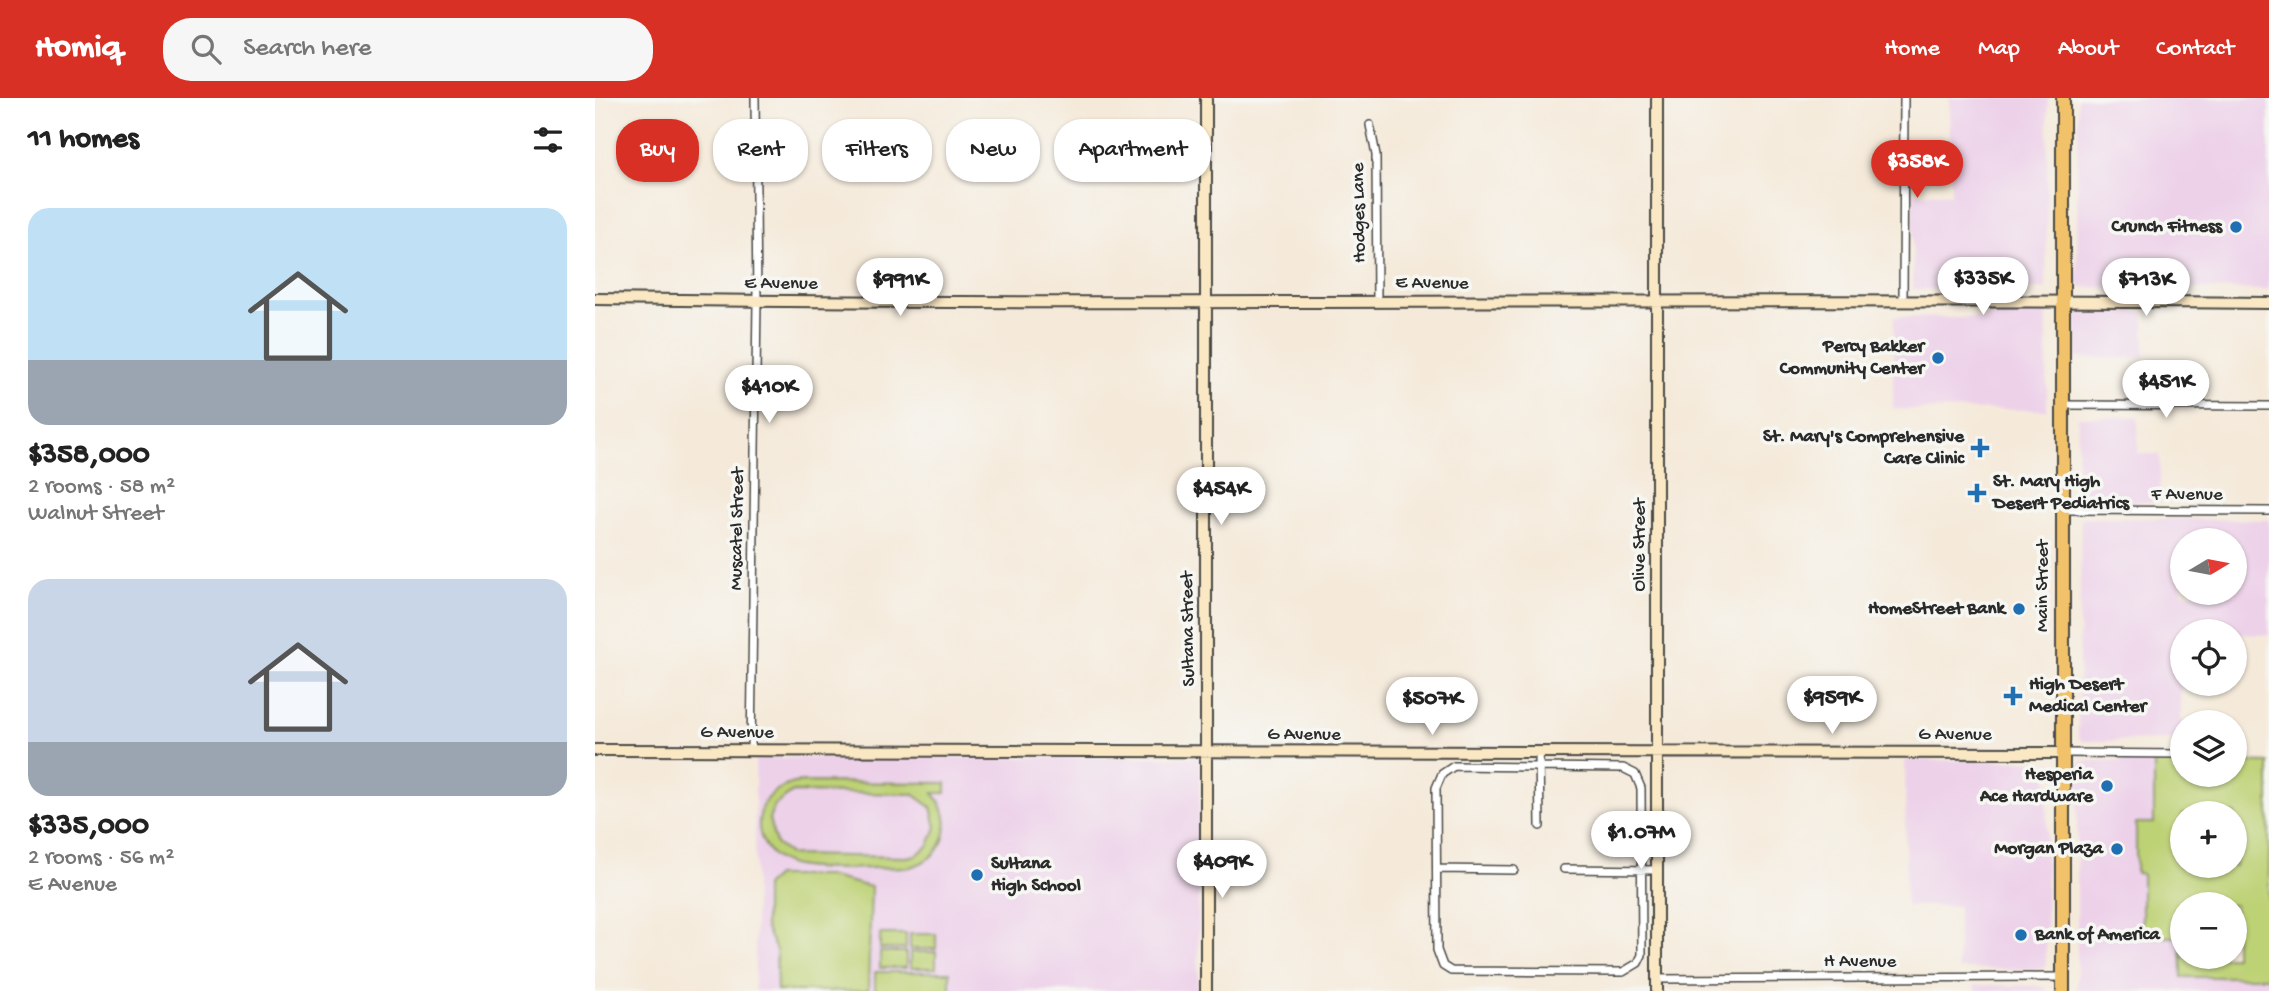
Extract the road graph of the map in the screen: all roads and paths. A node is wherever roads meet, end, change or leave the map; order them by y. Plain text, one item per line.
1 (755, 98) edge
2 (1206, 98) edge
3 (1657, 98) edge
4 (1904, 98) edge
5 (2063, 98) edge
6 (1370, 125) dead end
7 (595, 299) edge
8 (1657, 300) junction
9 (757, 301) junction
10 (1377, 301) junction
11 (2063, 301) junction
12 (1903, 302) junction
13 (1205, 303) junction
14 (2269, 303) edge
15 (2063, 405) junction
16 (2269, 406) edge
17 (2063, 510) junction
18 (2269, 511) edge
19 (595, 750) edge
20 (751, 751) junction
21 (1207, 751) junction
22 (1657, 751) junction
23 (1539, 752) junction
24 (2062, 753) junction
25 (2170, 754) edge
26 (1538, 766) junction
27 (1541, 825) dead end
28 (1437, 869) junction
29 (1564, 869) dead end
30 (1514, 870) dead end
31 (1641, 870) junction
32 (1657, 870) junction
33 (2063, 977) junction
34 (1657, 979) junction
35 (1206, 991) edge
36 (1657, 991) edge
37 (2063, 991) edge

1 - 9 street, Muscatel Street
2 - 13 street, Sultana Street
3 - 8 street, Olive Street
4 - 12 street
5 - 11 main road, Main Street
6 - 10 street, Hodges Lane
7 - 9 street, E Avenue
8 - 10 street, E Avenue
8 - 12 street, E Avenue
8 - 22 street, Olive Street
9 - 13 street, E Avenue
9 - 20 street, Muscatel Street
10 - 13 street, E Avenue
11 - 12 street, E Avenue
11 - 14 street, E Avenue
11 - 15 main road, Main Street
13 - 21 street, Sultana Street
15 - 16 street
15 - 17 main road, Main Street
17 - 18 street, F Avenue
17 - 24 main road, Main Street
19 - 20 street, G Avenue
20 - 21 street, G Avenue
21 - 23 street, G Avenue
21 - 35 street, Sultana Street
22 - 23 street, G Avenue
22 - 24 street, G Avenue
22 - 32 street, Olive Street
23 - 26 street
24 - 25 street, G Avenue
24 - 33 main road, Main Street
26 - 27 street
26 - 28 street
26 - 31 street
28 - 30 street
28 - 31 street
29 - 31 street
31 - 32 street
32 - 34 street, Olive Street
33 - 34 street, H Avenue
33 - 37 main road, Main Street
34 - 36 street, Olive Street

